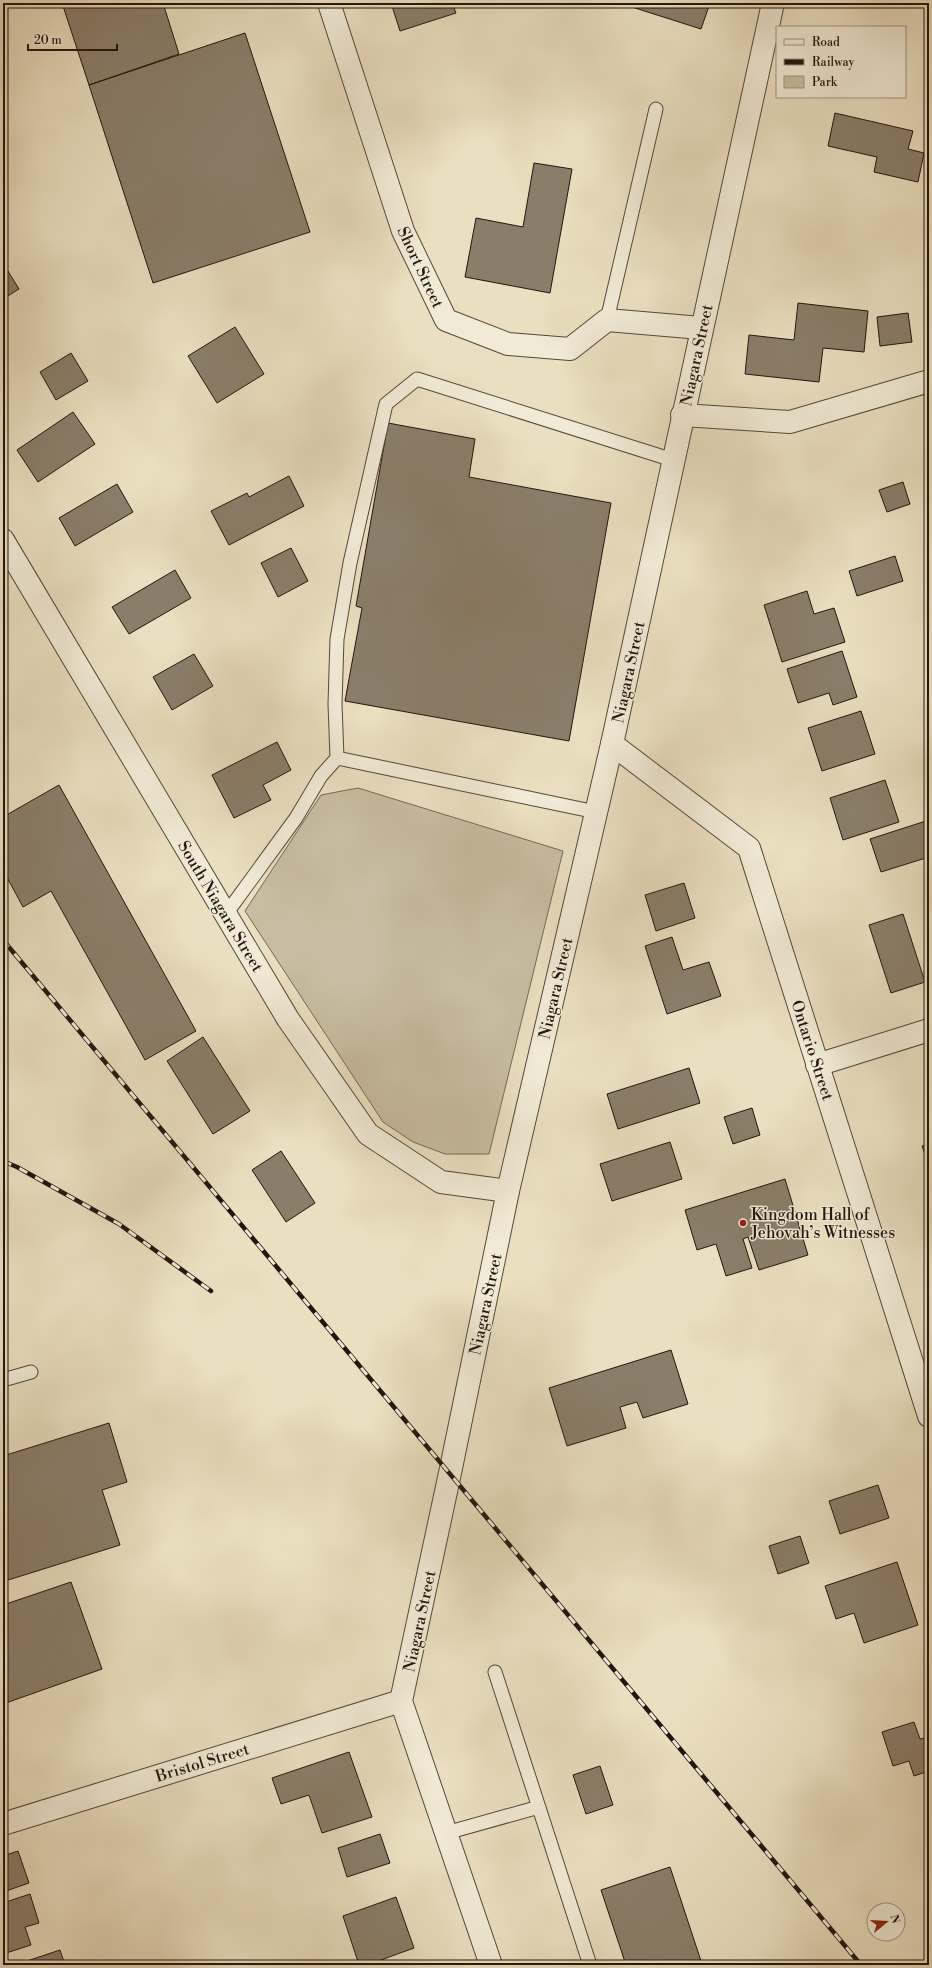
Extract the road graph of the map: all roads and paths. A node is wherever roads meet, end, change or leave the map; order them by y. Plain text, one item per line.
1 (329, 3) edge
2 (773, 3) edge
3 (656, 109) dead end
4 (607, 320) junction
5 (701, 328) junction
6 (929, 381) edge
7 (682, 415) junction
8 (673, 460) junction
9 (3, 540) edge
10 (612, 744) junction
11 (337, 758) junction
12 (596, 812) junction
13 (226, 914) junction
14 (929, 1030) edge
15 (817, 1065) junction
16 (508, 1191) junction
17 (31, 1372) dead end
18 (3, 1380) edge
19 (929, 1416) edge
20 (495, 1672) dead end
21 (401, 1701) junction
22 (539, 1807) junction
23 (3, 1824) edge
24 (446, 1834) junction
25 (491, 1965) edge
26 (590, 1965) edge

1 - 4 street, Short Street
2 - 5 street, Niagara Street
3 - 4 lane
4 - 5 street
5 - 7 street, Niagara Street
6 - 7 street
7 - 8 street, Niagara Street
8 - 10 street, Niagara Street
8 - 11 lane
9 - 13 street, South Niagara Street
10 - 12 street, Niagara Street
10 - 15 street, Ontario Street
11 - 12 lane
11 - 13 lane
12 - 16 street, Niagara Street
13 - 16 street, South Niagara Street
14 - 15 street
15 - 19 street, Ontario Street
16 - 21 street, Niagara Street
17 - 18 lane
20 - 22 lane
21 - 23 street, Bristol Street
21 - 24 street
22 - 24 lane
22 - 26 lane
24 - 25 street

